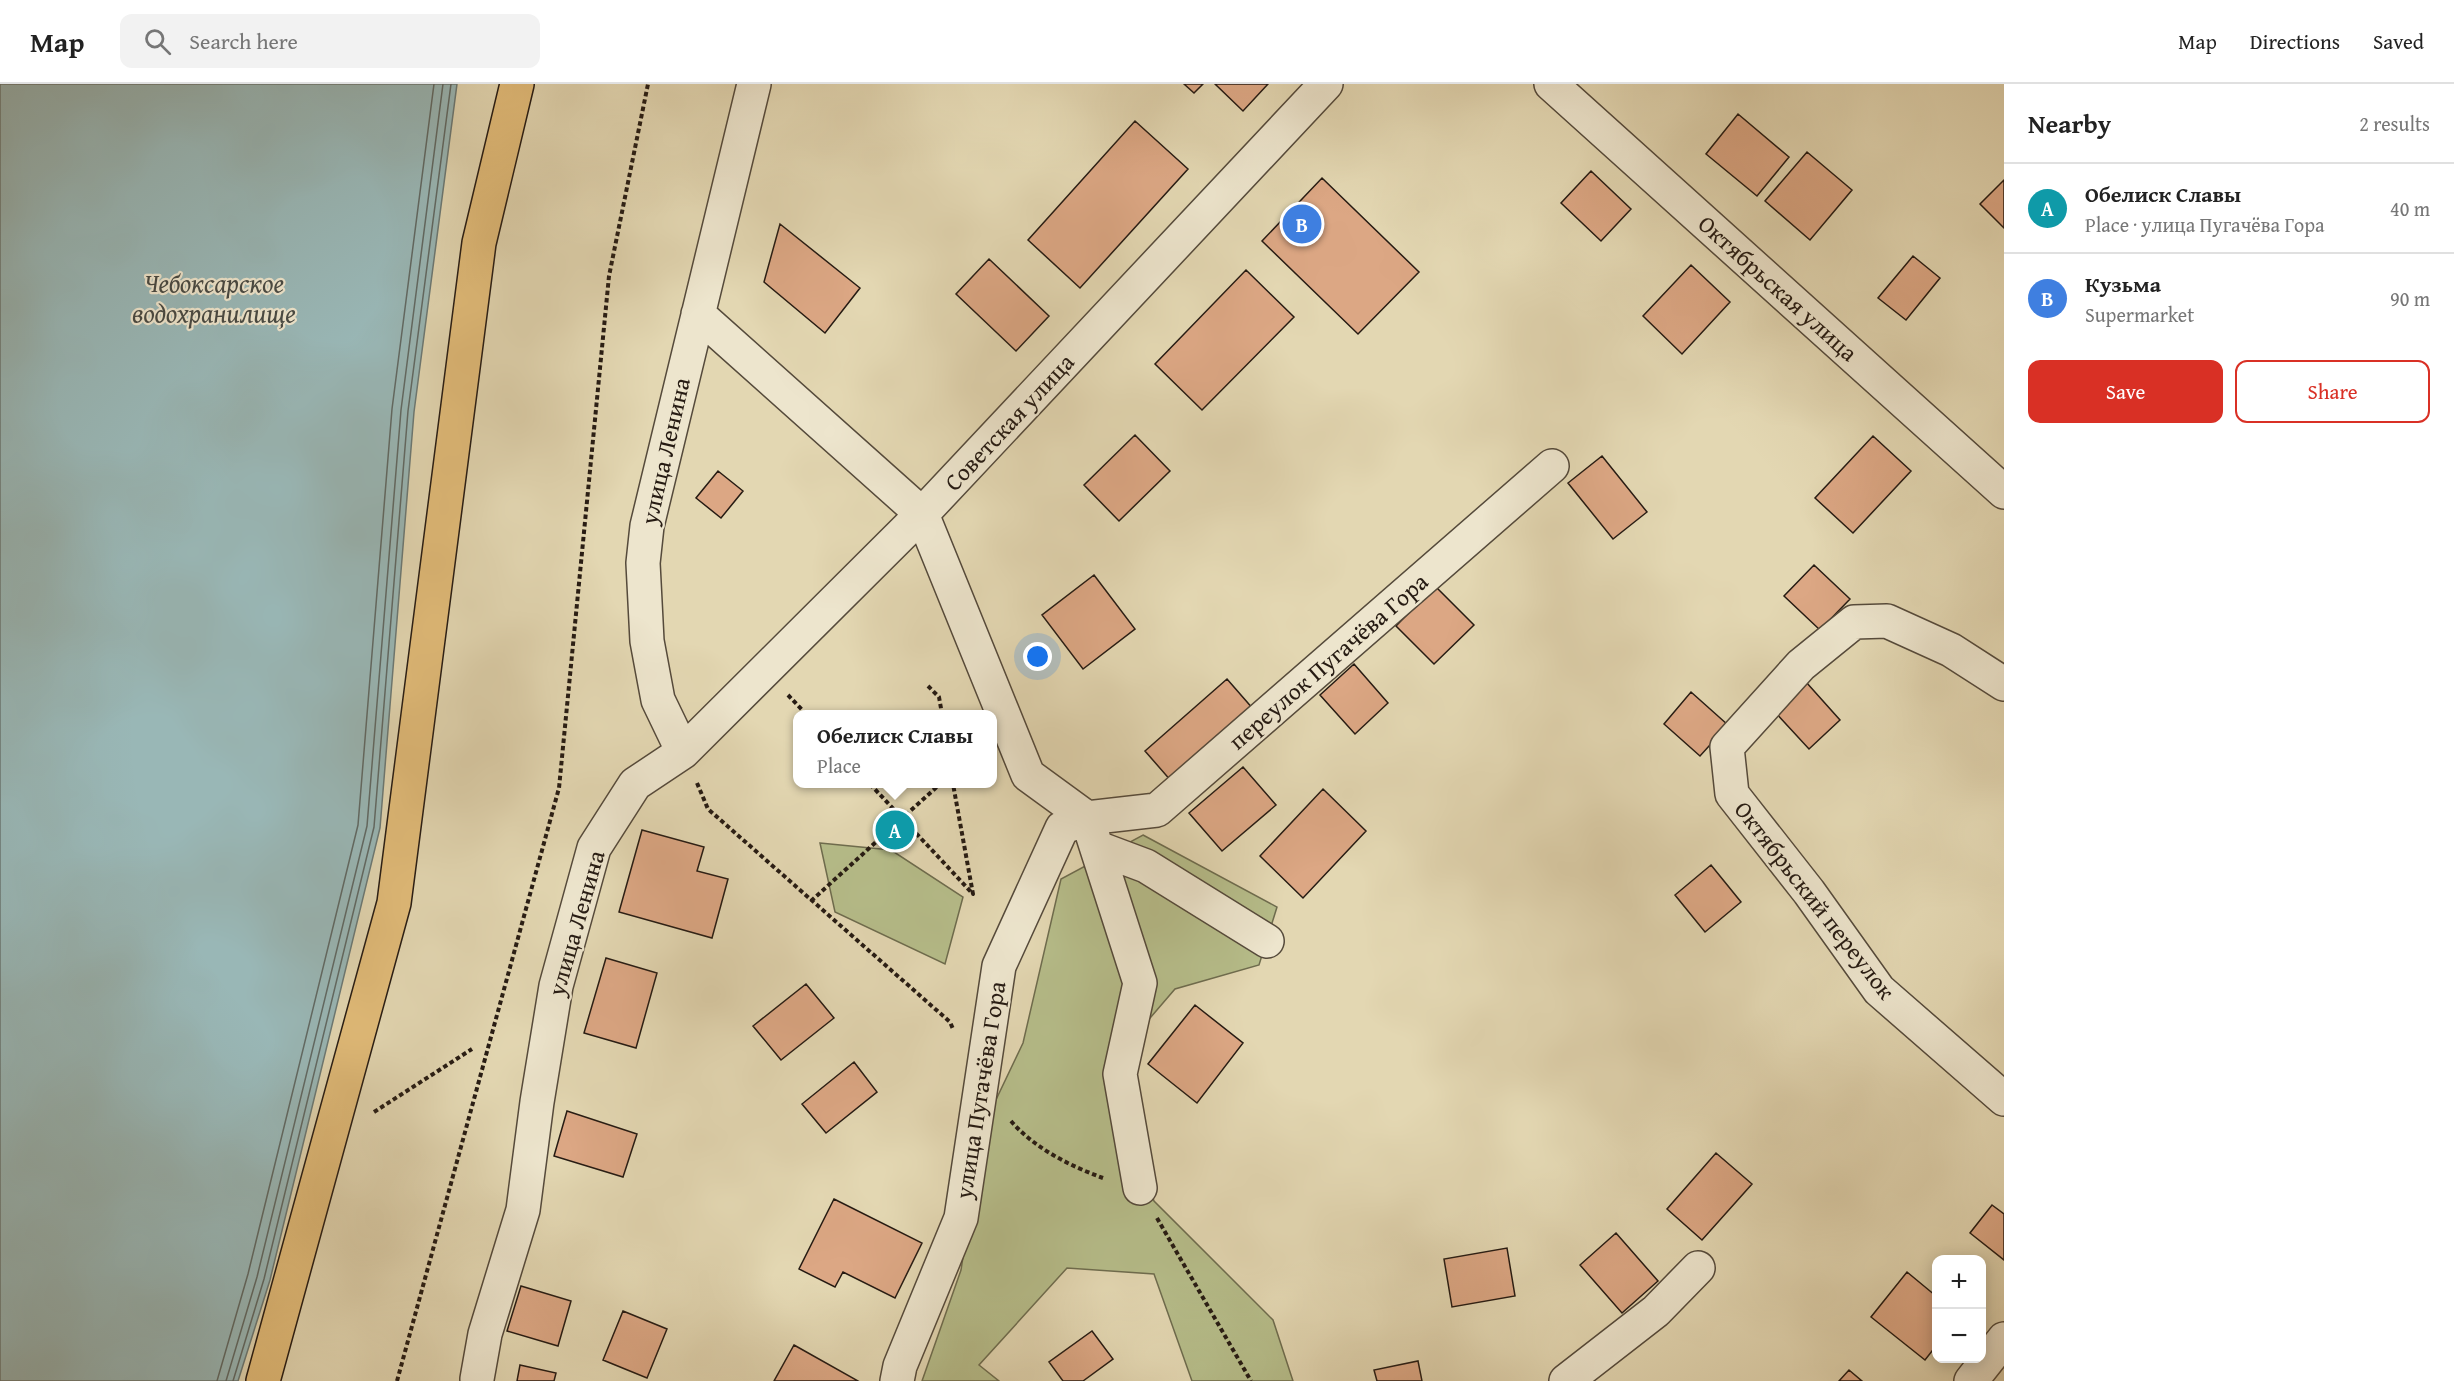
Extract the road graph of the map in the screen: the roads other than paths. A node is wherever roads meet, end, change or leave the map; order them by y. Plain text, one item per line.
1 (517, 84) edge
2 (754, 84) edge
3 (1326, 84) edge
4 (1551, 84) edge
5 (698, 314) junction
6 (1552, 465) dead end
7 (2004, 492) edge
8 (922, 514) junction
9 (2004, 684) edge
10 (684, 752) junction
11 (1093, 833) junction
12 (1267, 941) dead end
13 (2004, 1099) edge
14 (1140, 1188) dead end
15 (1698, 1268) dead end
16 (2004, 1340) edge
17 (477, 1379) dead end
18 (263, 1381) edge
19 (897, 1381) edge
20 (1566, 1381) edge
21 (1971, 1381) edge

1 - 18 main road
2 - 5 street, улица Ленина
3 - 8 street, Советская улица
4 - 7 street, Октябрьская улица
5 - 8 street
5 - 10 street, улица Ленина
6 - 11 street, переулок Пугачёва Гора
8 - 10 street, Советская улица
8 - 11 street
9 - 13 street, Октябрьский переулок
10 - 17 street, улица Ленина
11 - 12 street
11 - 14 street
11 - 19 street, улица Пугачёва Гора
15 - 20 street
16 - 21 street

